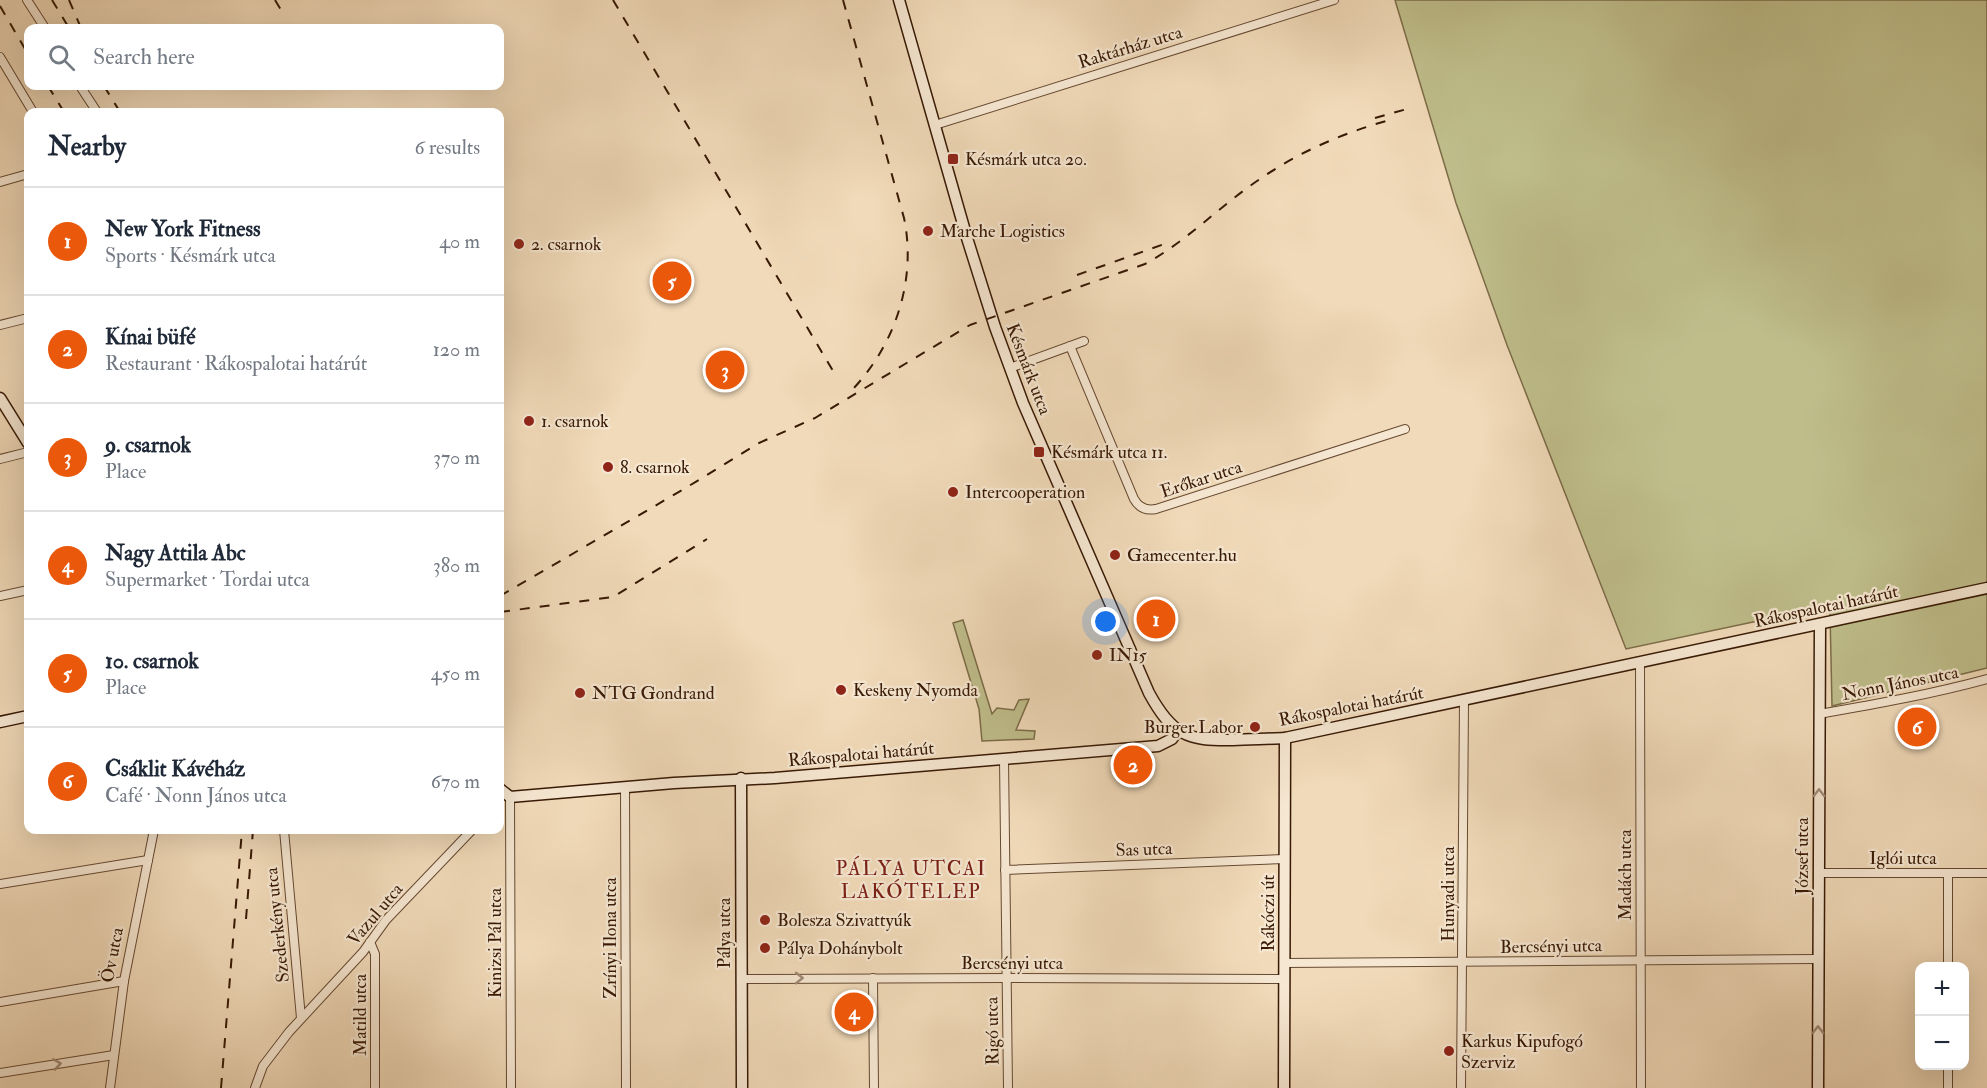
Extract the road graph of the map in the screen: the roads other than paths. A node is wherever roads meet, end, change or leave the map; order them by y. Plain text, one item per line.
1 (27, 0) edge
2 (899, 0) edge
3 (1334, 0) edge
4 (42, 24) edge
5 (0, 57) edge
6 (83, 90) edge
7 (31, 108) edge
8 (94, 108) edge
9 (935, 125) junction
10 (24, 175) edge
11 (0, 182) edge
12 (24, 319) edge
13 (0, 325) edge
14 (1084, 341) dead end
15 (1070, 346) junction
16 (1010, 368) junction
17 (0, 398) edge
18 (1405, 429) dead end
19 (24, 436) edge
20 (24, 453) edge
21 (0, 459) edge
22 (1987, 588) edge
23 (24, 591) edge
24 (0, 596) edge
25 (1820, 624) junction
26 (1640, 662) junction
27 (1987, 679) edge
28 (1464, 700) junction
29 (1819, 714) junction
30 (24, 717) edge
31 (0, 722) edge
32 (1178, 730) junction
33 (1285, 738) junction
34 (1004, 759) junction
35 (741, 778) junction
36 (625, 787) junction
37 (504, 795) edge
38 (504, 832) edge
39 (153, 834) edge
40 (284, 834) edge
41 (468, 834) edge
42 (1285, 859) junction
43 (148, 860) junction
44 (1005, 870) junction
45 (1819, 873) junction
46 (1948, 873) junction
47 (1987, 873) edge
48 (0, 884) edge
49 (370, 942) junction
50 (1818, 959) junction
51 (1640, 961) junction
52 (1462, 962) junction
53 (1948, 962) edge
54 (1284, 963) junction
55 (873, 978) junction
56 (1006, 978) junction
57 (741, 979) junction
58 (1284, 979) junction
59 (124, 981) junction
60 (0, 1002) edge
61 (301, 1018) junction
62 (114, 1055) junction
63 (1948, 1070) edge
64 (0, 1074) edge
65 (110, 1088) edge
66 (255, 1088) edge
67 (375, 1088) edge
68 (511, 1088) edge
69 (626, 1088) edge
70 (742, 1088) edge
71 (874, 1088) edge
72 (1008, 1088) edge
73 (1284, 1088) edge
74 (1461, 1088) edge
75 (1641, 1088) edge
76 (1818, 1088) edge
77 (1948, 1088) edge

1 - 4 street
2 - 9 street, Késmárk utca
3 - 9 street, Raktárház utca
5 - 7 street
6 - 8 street
9 - 16 street, Késmárk utca
10 - 11 street
12 - 13 street
14 - 15 street
15 - 16 street
15 - 18 street, Erőkar utca
16 - 32 street, Késmárk utca
17 - 19 street
20 - 21 street
22 - 25 street, Rákospalotai határút
23 - 24 street
25 - 26 street, Rákospalotai határút
25 - 29 street, József utca
26 - 28 street, Rákospalotai határút
26 - 51 street, Madách utca
27 - 29 street, Nonn János utca
28 - 33 street, Rákospalotai határút
28 - 52 street, Hunyadi utca
45 -> 29 street, József utca
30 - 31 street
32 - 33 street, Rákospalotai határút
32 - 34 street, Rákospalotai határút
33 - 42 street, Rákóczi út
34 - 35 street, Rákospalotai határút
34 - 44 street, Rigó utca
35 - 36 street, Rákospalotai határút
35 - 57 street, Pálya utca
36 - 37 street, Rákospalotai határút
36 - 69 street, Zrínyi Ilona utca
38 - 68 street, Kinizsi Pál utca
39 - 43 street, Öv utca
40 - 61 street, Szederkény utca
41 - 49 street, Vazul utca
42 - 44 street, Sas utca
42 - 54 street, Rákóczi út
43 - 48 street
43 - 59 street, Öv utca
44 - 56 street, Rigó utca
45 - 46 street, Iglói utca
45 - 50 street, József utca
46 - 47 street, Iglói utca
46 - 53 street
49 - 61 street, Vazul utca
49 - 67 street, Matild utca
50 - 51 street, Bercsényi utca
76 -> 50 street, József utca
51 - 52 street, Bercsényi utca
51 - 75 street, Madách utca
52 - 54 street, Bercsényi utca
52 - 74 street, Hunyadi utca
54 - 58 street, Rákóczi út
55 - 56 street, Bercsényi utca
57 -> 55 street, Bercsényi utca
55 - 71 street
56 - 58 street, Bercsényi utca
56 - 72 street, Rigó utca
57 - 70 street, Pálya utca
58 - 73 street, Rákóczi út
59 - 60 street
59 - 62 street, Öv utca
61 - 66 street, Vazul utca
64 -> 62 street
62 - 65 street, Öv utca
63 - 77 street

